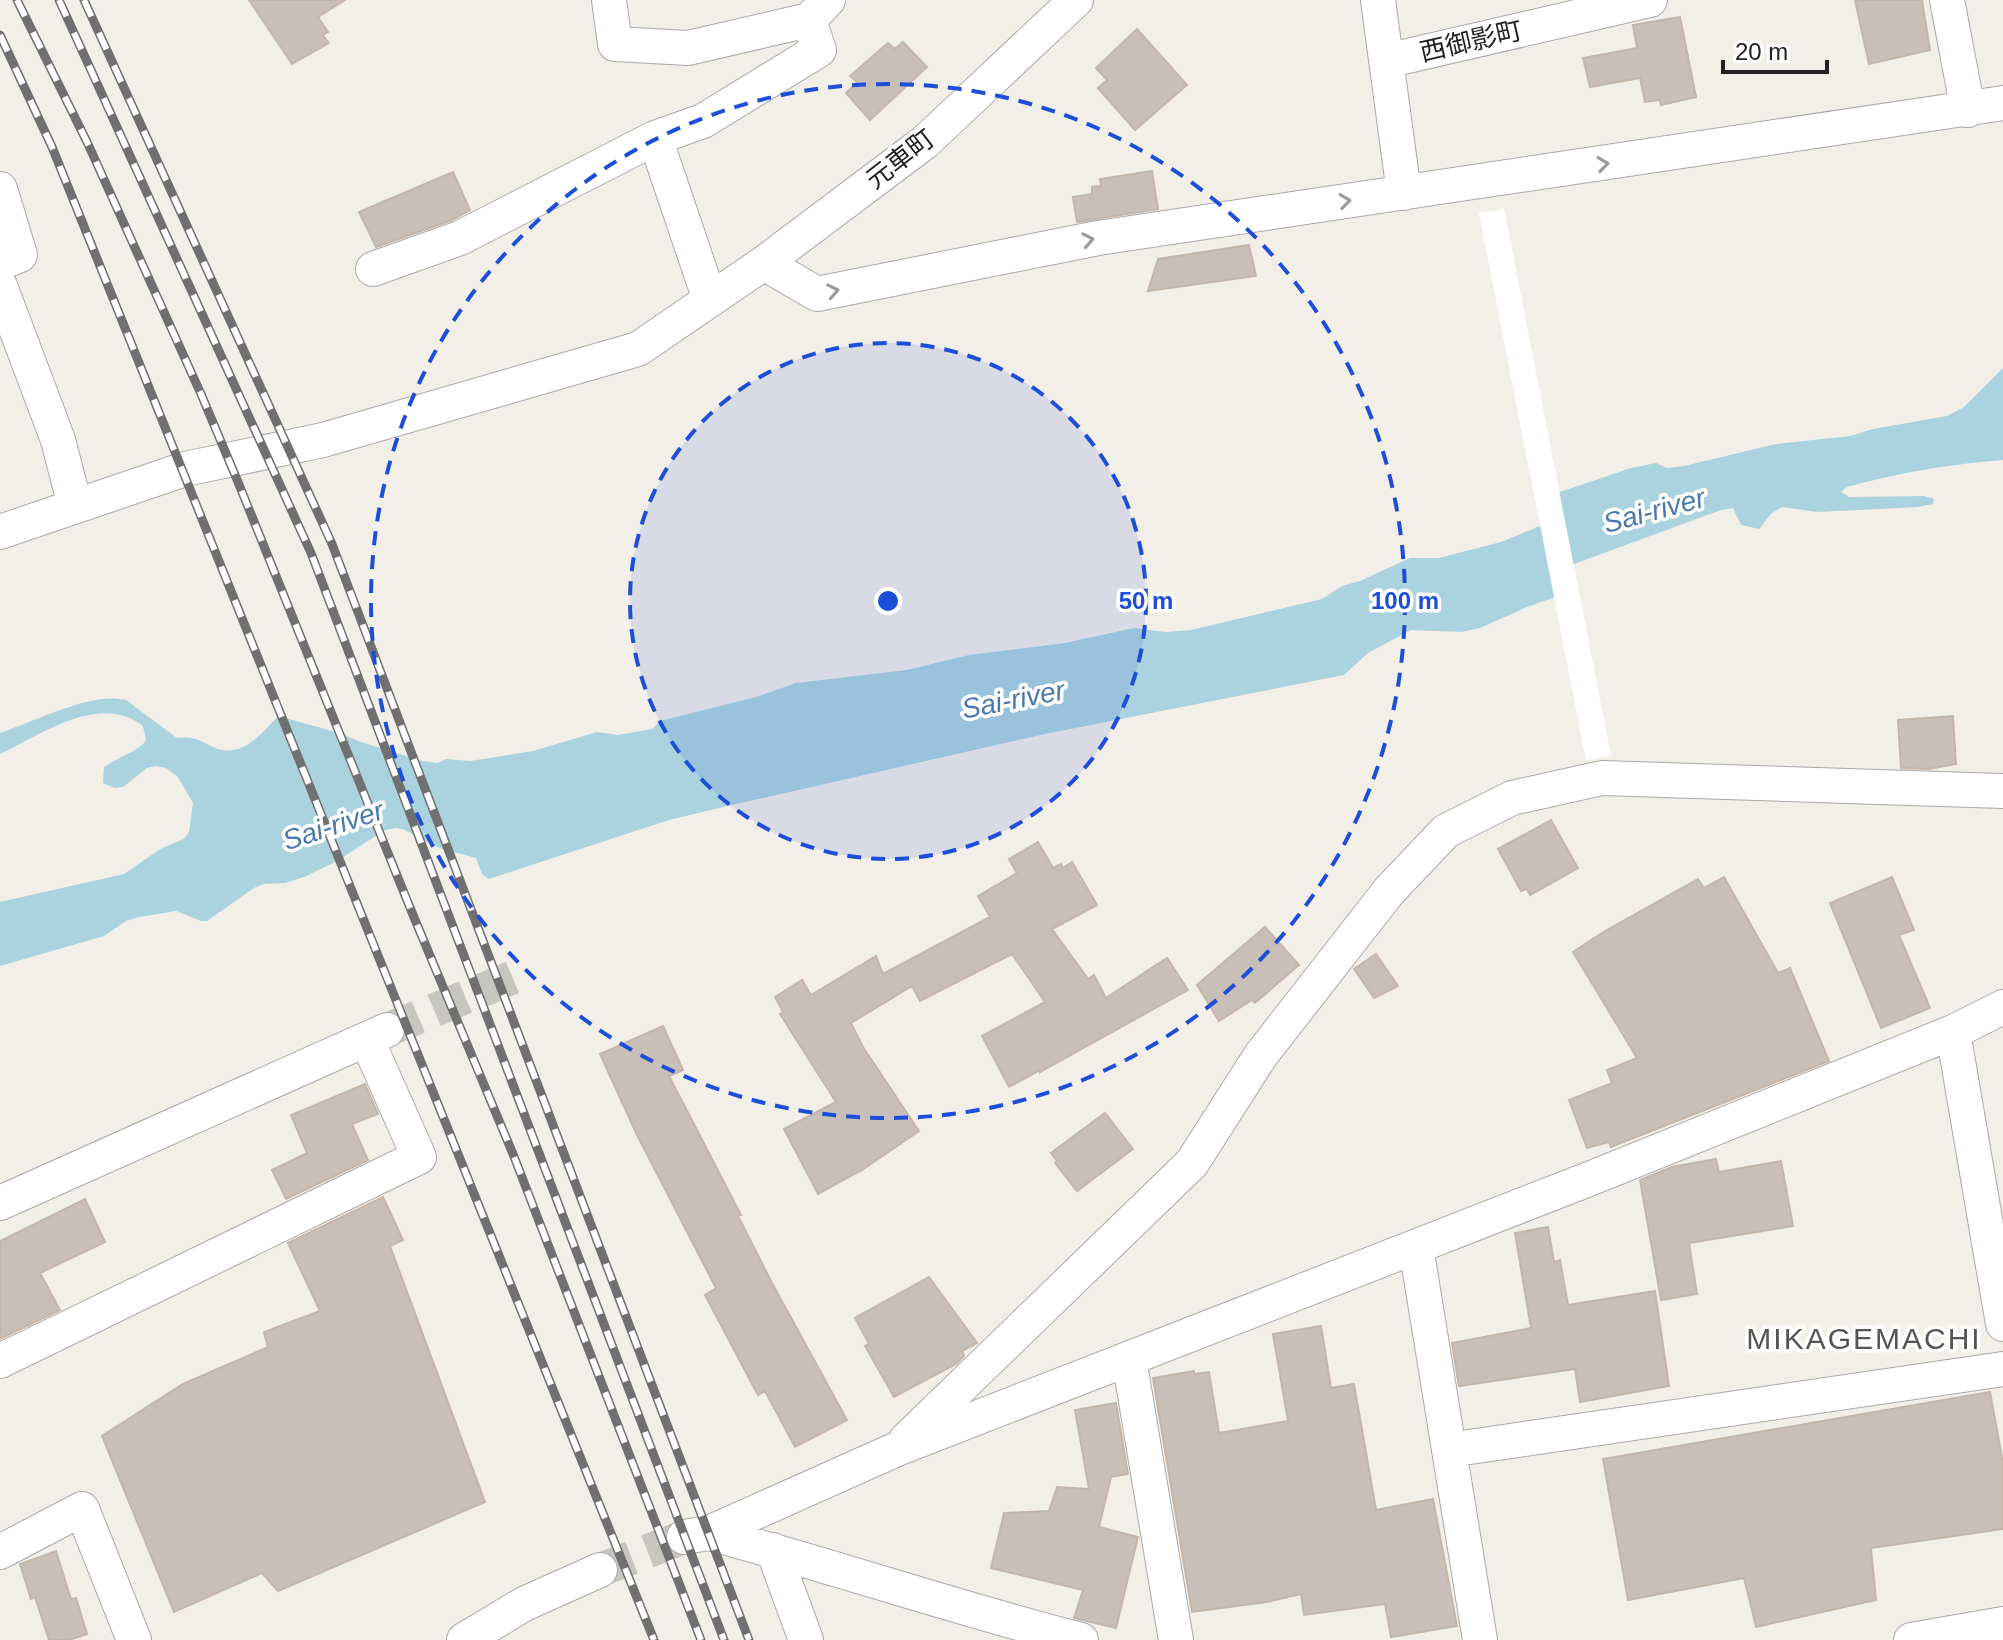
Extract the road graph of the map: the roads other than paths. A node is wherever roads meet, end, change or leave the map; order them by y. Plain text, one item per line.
1 (609, 0) edge
2 (1076, 0) edge
3 (1378, 0) edge
4 (1650, 0) edge
5 (1947, 0) edge
6 (819, 10) edge
7 (1386, 61) junction
8 (2003, 103) edge
9 (1968, 110) junction
10 (655, 138) junction
11 (0, 189) edge
12 (1404, 193) junction
13 (0, 263) edge
14 (764, 263) junction
15 (373, 269) dead end
16 (0, 286) edge
17 (710, 300) junction
18 (75, 506) junction
19 (0, 532) edge
20 (2003, 791) edge
21 (2003, 1007) edge
22 (1953, 1032) junction
23 (1989, 1158) edge
24 (0, 1203) edge
25 (1416, 1247) junction
26 (2003, 1324) edge
27 (1129, 1359) junction
28 (0, 1361) edge
29 (2003, 1369) edge
30 (897, 1449) junction
31 (1449, 1450) junction
32 (773, 1550) junction
33 (0, 1552) edge
34 (600, 1570) tunnel mouth
35 (2003, 1624) edge
36 (134, 1640) edge
37 (464, 1640) edge
38 (806, 1640) edge
39 (1081, 1640) edge
40 (1176, 1640) edge
41 (1480, 1640) edge
42 (1911, 1640) edge

1 - 6 street
2 - 14 street, 元車町
3 - 7 street
4 - 7 street, 西御影町
5 - 9 street
6 - 10 street
7 - 12 street
8 - 9 street
12 -> 9 street
10 - 15 street
10 - 17 street
11 - 13 street
14 -> 12 street
14 - 17 street, 元車町
16 - 18 street
17 - 18 street, 元車町
18 - 19 street, 元車町
20 - 30 street
21 - 22 street
22 - 23 street
22 - 25 street
23 - 26 street
24 - 28 street
25 - 27 street
25 - 31 street
27 - 30 street
27 - 40 street
29 - 31 street
30 - 32 street
31 - 41 street
32 - 38 street
32 - 39 street
33 - 36 street
34 - 37 street
35 - 42 street

